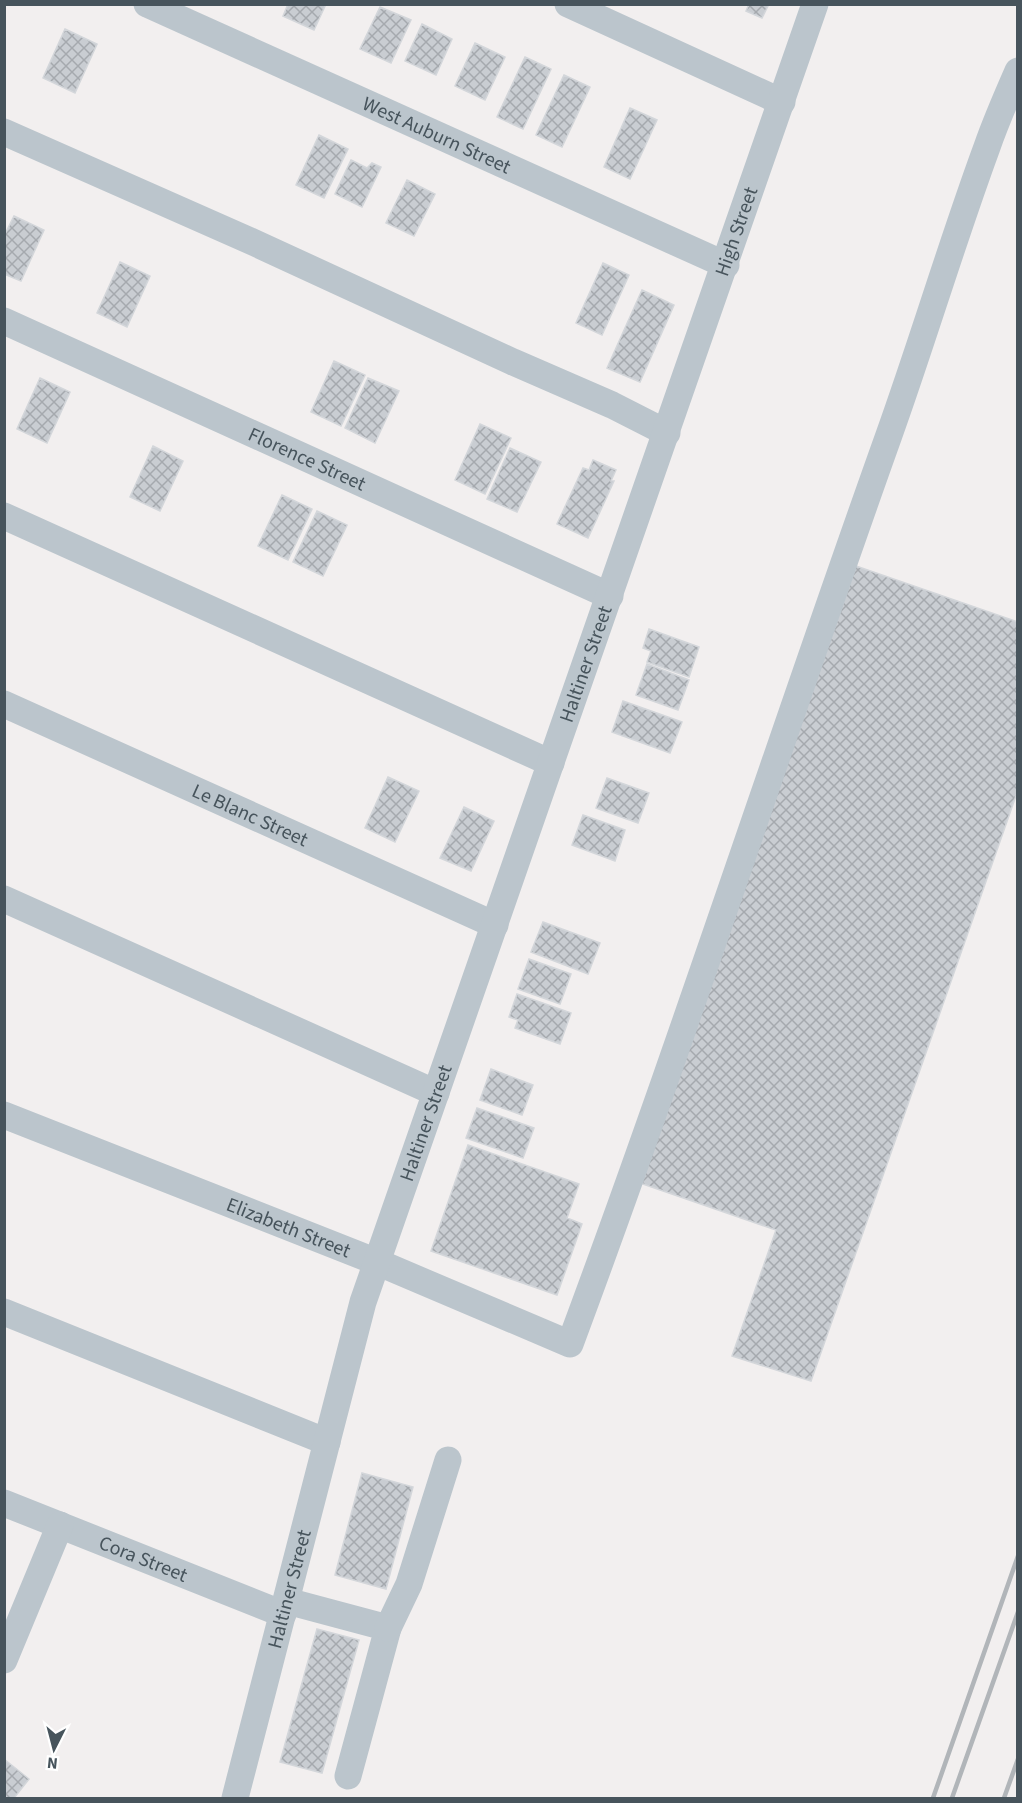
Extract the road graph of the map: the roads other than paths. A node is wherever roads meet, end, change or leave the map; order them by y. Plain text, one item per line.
1 (147, 4) edge
2 (568, 4) edge
3 (815, 4) edge
4 (1017, 71) edge
5 (782, 102) junction
6 (4, 132) edge
7 (726, 265) junction
8 (4, 321) edge
9 (667, 434) junction
10 (658, 460) joint
11 (4, 516) edge
12 (610, 596) junction
13 (4, 704) edge
14 (551, 763) junction
15 (4, 899) edge
16 (495, 925) junction
17 (436, 1093) junction
18 (4, 1115) edge
19 (377, 1262) junction
20 (4, 1312) edge
21 (327, 1442) junction
22 (447, 1460) dead end
23 (4, 1503) edge
24 (60, 1525) junction
25 (285, 1607) junction
26 (388, 1628) junction
27 (4, 1660) edge
28 (348, 1776) dead end
29 (236, 1798) edge

1 - 7 street, West Auburn Street
2 - 5 street
3 - 5 street, High Street
4 - 19 street, Elizabeth Street
5 - 7 street, High Street
6 - 9 street
7 - 9 street, High Street
8 - 12 street, Florence Street
9 - 10 street, High Street
10 - 12 street, Haltiner Street
11 - 14 street
12 - 14 street, Haltiner Street
13 - 16 street, Le Blanc Street
14 - 16 street, Haltiner Street
15 - 17 street
16 - 17 street, Haltiner Street
17 - 19 street, Haltiner Street
18 - 19 street, Elizabeth Street
19 - 21 street, Haltiner Street
20 - 21 street
21 - 25 street, Haltiner Street
22 - 26 street
23 - 24 street, Cora Street
24 - 25 street, Cora Street
24 - 27 street
25 - 26 street, Cora Street
25 - 29 street, Haltiner Street
26 - 28 street

